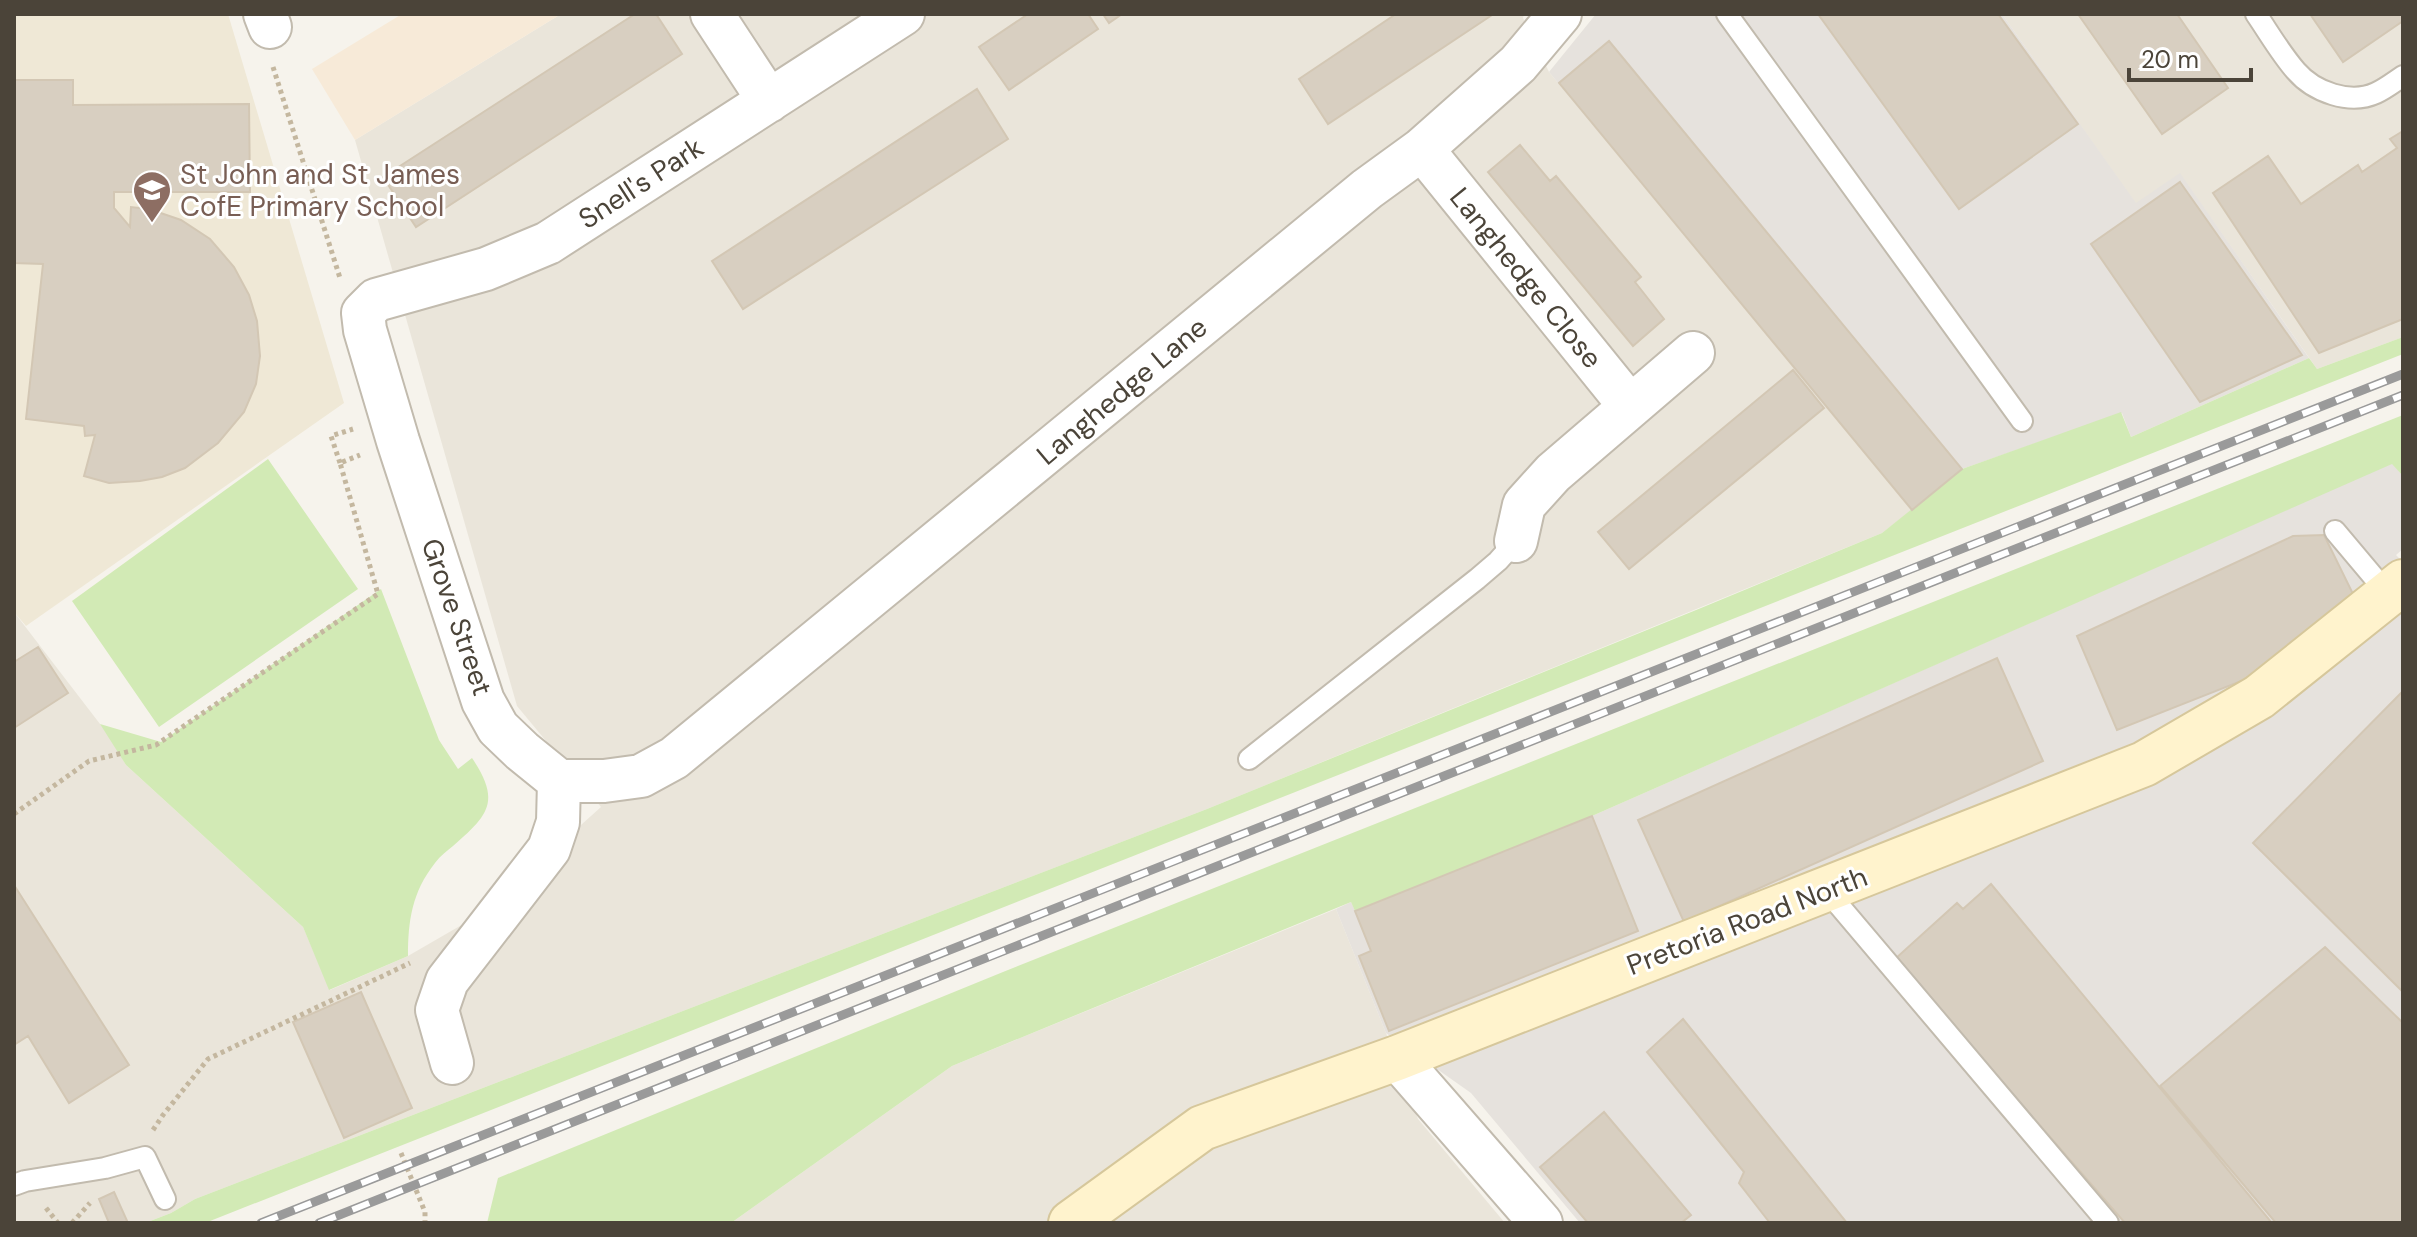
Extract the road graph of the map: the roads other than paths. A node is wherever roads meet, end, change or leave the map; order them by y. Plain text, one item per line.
1 (712, 14) edge
2 (903, 14) edge
3 (1560, 14) edge
4 (1727, 14) edge
5 (2256, 14) edge
6 (2403, 76) edge
7 (769, 101) junction
8 (1422, 149) junction
9 (352, 298) joint
10 (1693, 353) dead end
11 (1630, 406) junction
12 (2022, 421) dead end
13 (2335, 531) dead end
14 (1516, 541) joint
15 (2396, 588) edge
16 (1249, 759) dead end
17 (559, 781) junction
18 (1826, 890) junction
19 (1397, 1058) junction
20 (452, 1063) dead end
21 (14, 1185) edge
22 (165, 1199) dead end
23 (1071, 1223) edge
24 (1541, 1223) edge
25 (2108, 1223) edge

1 - 7 street
2 - 7 street, Snell's Park
3 - 8 street, Langhedge Lane
4 - 12 lane
5 - 6 lane
7 - 9 street, Snell's Park
8 - 11 street, Langhedge Close
8 - 17 street, Langhedge Lane
9 - 17 street, Grove Street
10 - 11 street
11 - 14 street
13 - 15 lane
14 - 16 lane
15 - 18 street, Pretoria Road North
17 - 20 street
18 - 19 street, Pretoria Road North
18 - 25 lane
19 - 23 street, Pretoria Road North
19 - 24 street
21 - 22 lane

